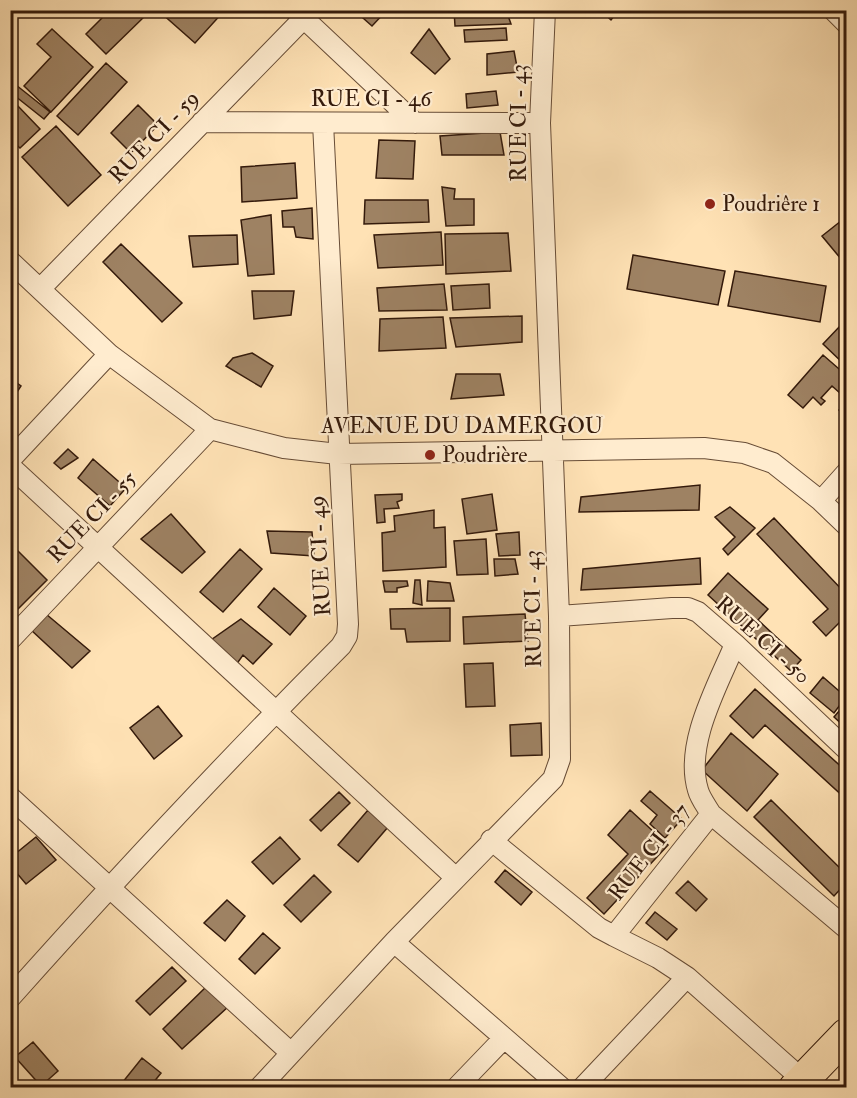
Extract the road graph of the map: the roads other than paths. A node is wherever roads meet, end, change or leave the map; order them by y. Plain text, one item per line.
1 (544, 10) edge
2 (833, 10) edge
3 (299, 15) edge
4 (846, 23) edge
5 (202, 122) junction
6 (323, 123) junction
7 (415, 123) junction
8 (540, 123) junction
9 (10, 261) edge
10 (40, 289) junction
11 (110, 354) junction
12 (210, 429) junction
13 (552, 450) junction
14 (338, 454) junction
15 (10, 460) edge
16 (10, 466) edge
17 (846, 473) edge
18 (821, 501) junction
19 (846, 525) edge
20 (98, 546) junction
21 (559, 616) junction
22 (10, 640) edge
23 (735, 644) junction
24 (276, 711) junction
25 (846, 749) edge
26 (10, 797) edge
27 (711, 814) junction
28 (491, 840) junction
29 (456, 878) junction
30 (110, 887) junction
31 (846, 928) edge
32 (606, 932) junction
33 (394, 942) junction
34 (687, 976) junction
35 (10, 998) edge
36 (504, 1038) junction
37 (842, 1048) edge
38 (291, 1053) junction
39 (799, 1084) edge
40 (259, 1088) edge
41 (456, 1088) edge
42 (562, 1088) edge
43 (582, 1088) edge

1 - 8 street, RUE CI - 43
2 - 4 street
3 - 5 street, RUE CI - 59
3 - 7 street
5 - 6 street, RUE CI - 46
5 - 10 street, RUE CI - 59
6 - 7 street, RUE CI - 46
6 - 14 street, RUE CI - 49
7 - 8 street, RUE CI - 46
8 - 13 street, RUE CI - 43
9 - 10 street, AVENUE DU DAMERGOU
10 - 11 street, AVENUE DU DAMERGOU
11 - 12 street, AVENUE DU DAMERGOU
11 - 15 street
12 - 14 street, AVENUE DU DAMERGOU
12 - 20 street, RUE CI - 55
13 - 14 street, AVENUE DU DAMERGOU
13 - 18 street, AVENUE DU DAMERGOU
13 - 21 street, RUE CI - 43
14 - 24 street, RUE CI - 49
16 - 20 street
17 - 18 street
18 - 19 street, AVENUE DU DAMERGOU
20 - 22 street, RUE CI - 55
20 - 24 street
21 - 23 street, RUE CI - 50
21 - 28 street, RUE CI - 43
23 - 25 street, RUE CI - 50
23 - 27 street, RUE CI - 37
24 - 29 street
24 - 30 street, RUE CI - 49
26 - 30 street
27 - 31 street
27 - 32 street, RUE CI - 37
28 - 29 street, RUE CI - 43
28 - 32 street
29 - 33 street, RUE CI - 43
30 - 35 street, RUE CI - 49
30 - 38 street
32 - 34 street
33 - 36 street
33 - 38 street, RUE CI - 43
34 - 39 street
34 - 43 street
36 - 41 street
36 - 42 street
37 - 39 main road
38 - 40 street, RUE CI - 43

